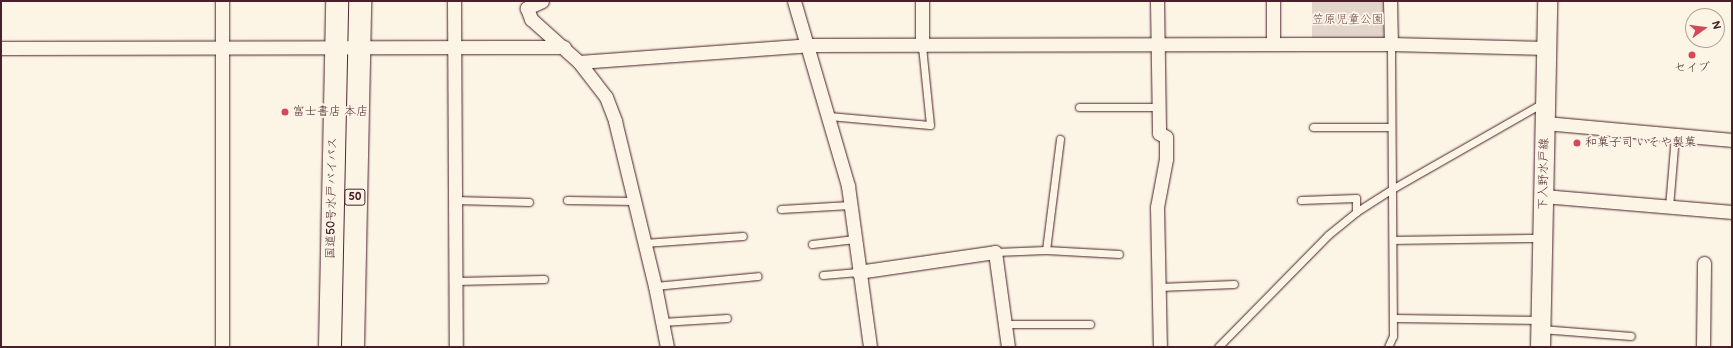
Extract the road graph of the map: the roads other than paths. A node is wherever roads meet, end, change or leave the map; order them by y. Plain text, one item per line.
1 (222, 1) edge
2 (337, 1) edge
3 (360, 1) edge
4 (454, 1) edge
5 (542, 1) edge
6 (794, 1) edge
7 (922, 1) edge
8 (1157, 1) edge
9 (1273, 1) edge
10 (1390, 1) edge
11 (1547, 1) edge
12 (1273, 44) junction
13 (1390, 44) junction
14 (808, 45) junction
15 (1157, 45) junction
16 (922, 46) junction
17 (454, 47) junction
18 (564, 47) junction
19 (1, 48) edge
20 (222, 48) junction
21 (336, 48) junction
22 (358, 48) junction
23 (1546, 48) junction
24 (579, 62) junction
25 (1545, 102) junction
26 (1079, 107) dead end
27 (1158, 107) junction
28 (829, 116) junction
29 (1545, 123) junction
30 (1313, 127) dead end
31 (1391, 127) junction
32 (1675, 135) junction
33 (1060, 139) dead end
34 (1732, 140) edge
35 (1392, 189) junction
36 (1543, 196) junction
37 (455, 200) junction
38 (567, 200) dead end
39 (1301, 200) dead end
40 (634, 201) junction
41 (529, 202) dead end
42 (850, 205) junction
43 (1669, 207) junction
44 (781, 208) dead end
45 (1356, 212) junction
46 (1732, 212) edge
47 (743, 236) dead end
48 (1543, 238) junction
49 (855, 239) junction
50 (1393, 240) junction
51 (644, 243) junction
52 (812, 244) dead end
53 (1046, 250) junction
54 (995, 252) junction
55 (1119, 254) dead end
56 (1704, 263) dead end
57 (858, 272) junction
58 (823, 275) dead end
59 (758, 276) dead end
60 (544, 279) dead end
61 (456, 281) junction
62 (1234, 284) dead end
63 (655, 286) junction
64 (1159, 287) junction
65 (727, 318) dead end
66 (1392, 318) junction
67 (662, 322) junction
68 (1005, 324) junction
69 (1090, 324) dead end
70 (1541, 332) edge
71 (1631, 336) dead end
72 (222, 347) edge
73 (330, 347) edge
74 (353, 347) edge
75 (456, 347) edge
76 (667, 347) edge
77 (870, 347) edge
78 (1008, 347) edge
79 (1160, 347) edge
80 (1218, 347) edge
81 (1388, 347) edge
82 (1703, 347) edge

1 - 20 street
2 - 21 highway, 国道50号水戸バイパス / 50
3 - 22 highway, 国道50号水戸バイパス / 50
4 - 17 street
5 - 18 street
6 - 14 street
7 - 16 street
8 - 15 street
9 - 12 street
10 - 13 street
11 - 23 main road, 下入野水戸線
12 - 13 street
12 - 15 street
13 - 23 street
13 - 31 lane
14 - 16 street
14 - 24 street
14 - 28 street
15 - 16 street
15 - 27 street
16 - 28 lane
17 - 18 street
17 - 22 street
17 - 37 street
18 - 24 street
19 - 20 street
20 - 21 street
20 - 72 street
21 - 22 street
21 - 73 highway, 国道50号水戸バイパス / 50
22 - 74 highway, 国道50号水戸バイパス / 50
23 - 25 main road, 下入野水戸線
24 - 40 street
25 - 29 main road, 下入野水戸線
25 - 35 lane
26 - 27 lane
27 - 64 street
28 - 42 street
29 - 32 street
29 - 36 main road, 下入野水戸線
30 - 31 lane
31 - 35 lane
32 - 34 street
32 - 43 lane
33 - 53 lane
35 - 45 lane
35 - 50 lane
36 - 43 street
36 - 48 main road, 下入野水戸線
37 - 41 lane
37 - 61 street
38 - 40 lane
39 - 45 lane
40 - 51 street
42 - 44 lane
42 - 49 street
43 - 46 street
45 - 80 lane
47 - 51 lane
48 - 50 lane
48 - 70 main road, 下入野水戸線
49 - 52 lane
49 - 57 street
50 - 66 lane
51 - 63 street
53 - 54 lane
53 - 55 lane
54 - 57 street
54 - 68 street
56 - 82 street
57 - 58 lane
57 - 77 street
59 - 63 lane
60 - 61 lane
61 - 75 street
62 - 64 lane
63 - 67 street
64 - 79 street
65 - 67 lane
66 - 70 lane
66 - 81 lane
67 - 76 street
68 - 69 lane
68 - 78 street
70 - 71 lane

